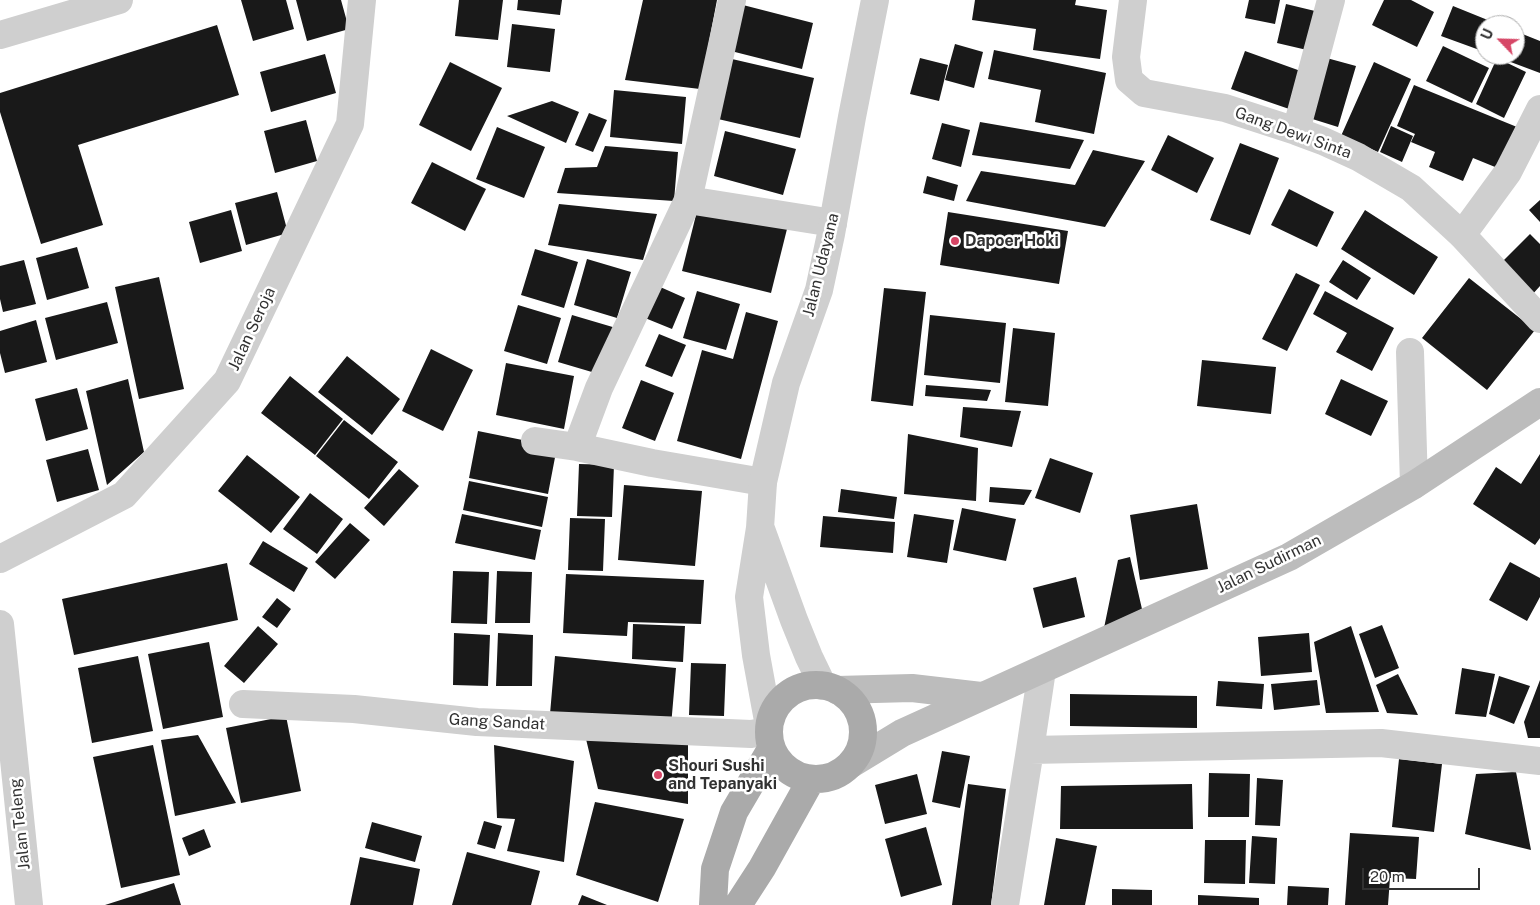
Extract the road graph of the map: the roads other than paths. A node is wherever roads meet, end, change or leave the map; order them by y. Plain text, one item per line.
1 (119, 0) edge
2 (362, 0) edge
3 (732, 0) edge
4 (875, 0) edge
5 (1133, 0) edge
6 (1330, 0) edge
7 (0, 35) edge
8 (1540, 109) edge
9 (1296, 131) junction
10 (688, 200) junction
11 (833, 223) junction
12 (1462, 235) junction
13 (1540, 319) edge
14 (1410, 352) dead end
15 (1540, 402) edge
16 (535, 441) dead end
17 (577, 446) junction
18 (763, 482) junction
19 (1414, 485) junction
20 (760, 528) junction
21 (0, 559) edge
22 (0, 624) edge
23 (1042, 670) junction
24 (830, 688) junction
25 (983, 697) junction
26 (243, 704) dead end
27 (766, 736) junction
28 (1030, 750) junction
29 (1540, 761) edge
30 (852, 764) junction
31 (811, 780) junction
32 (29, 905) edge
33 (713, 905) edge
34 (738, 905) edge
35 (1005, 905) edge

1 - 7 street
2 - 21 street, Jalan Seroja
3 - 10 street
4 - 11 street, Jalan Udayana
5 - 9 street, Gang Dewi Sinta
6 - 9 street
8 - 12 street
9 - 12 street, Gang Dewi Sinta
10 - 11 street
10 - 17 street
11 - 18 street, Jalan Udayana
12 - 13 street, Gang Dewi Sinta
14 - 19 street
15 - 19 main road, Jalan Sudirman
16 - 17 street
17 - 18 street
18 - 20 street, Jalan Udayana
19 - 23 main road, Jalan Sudirman
20 - 24 street, Jalan Udayana
20 - 27 street, Jalan Udayana
22 - 32 street, Jalan Teleng
23 - 25 main road, Jalan Sudirman
23 - 28 street
24 - 25 main road
24 - 27 main road
24 - 30 main road
25 - 30 main road, Jalan Sudirman
26 - 27 street, Gang Sandat
27 - 31 main road
27 - 33 main road
28 - 29 street
28 - 35 street
30 - 31 main road
31 - 34 main road

